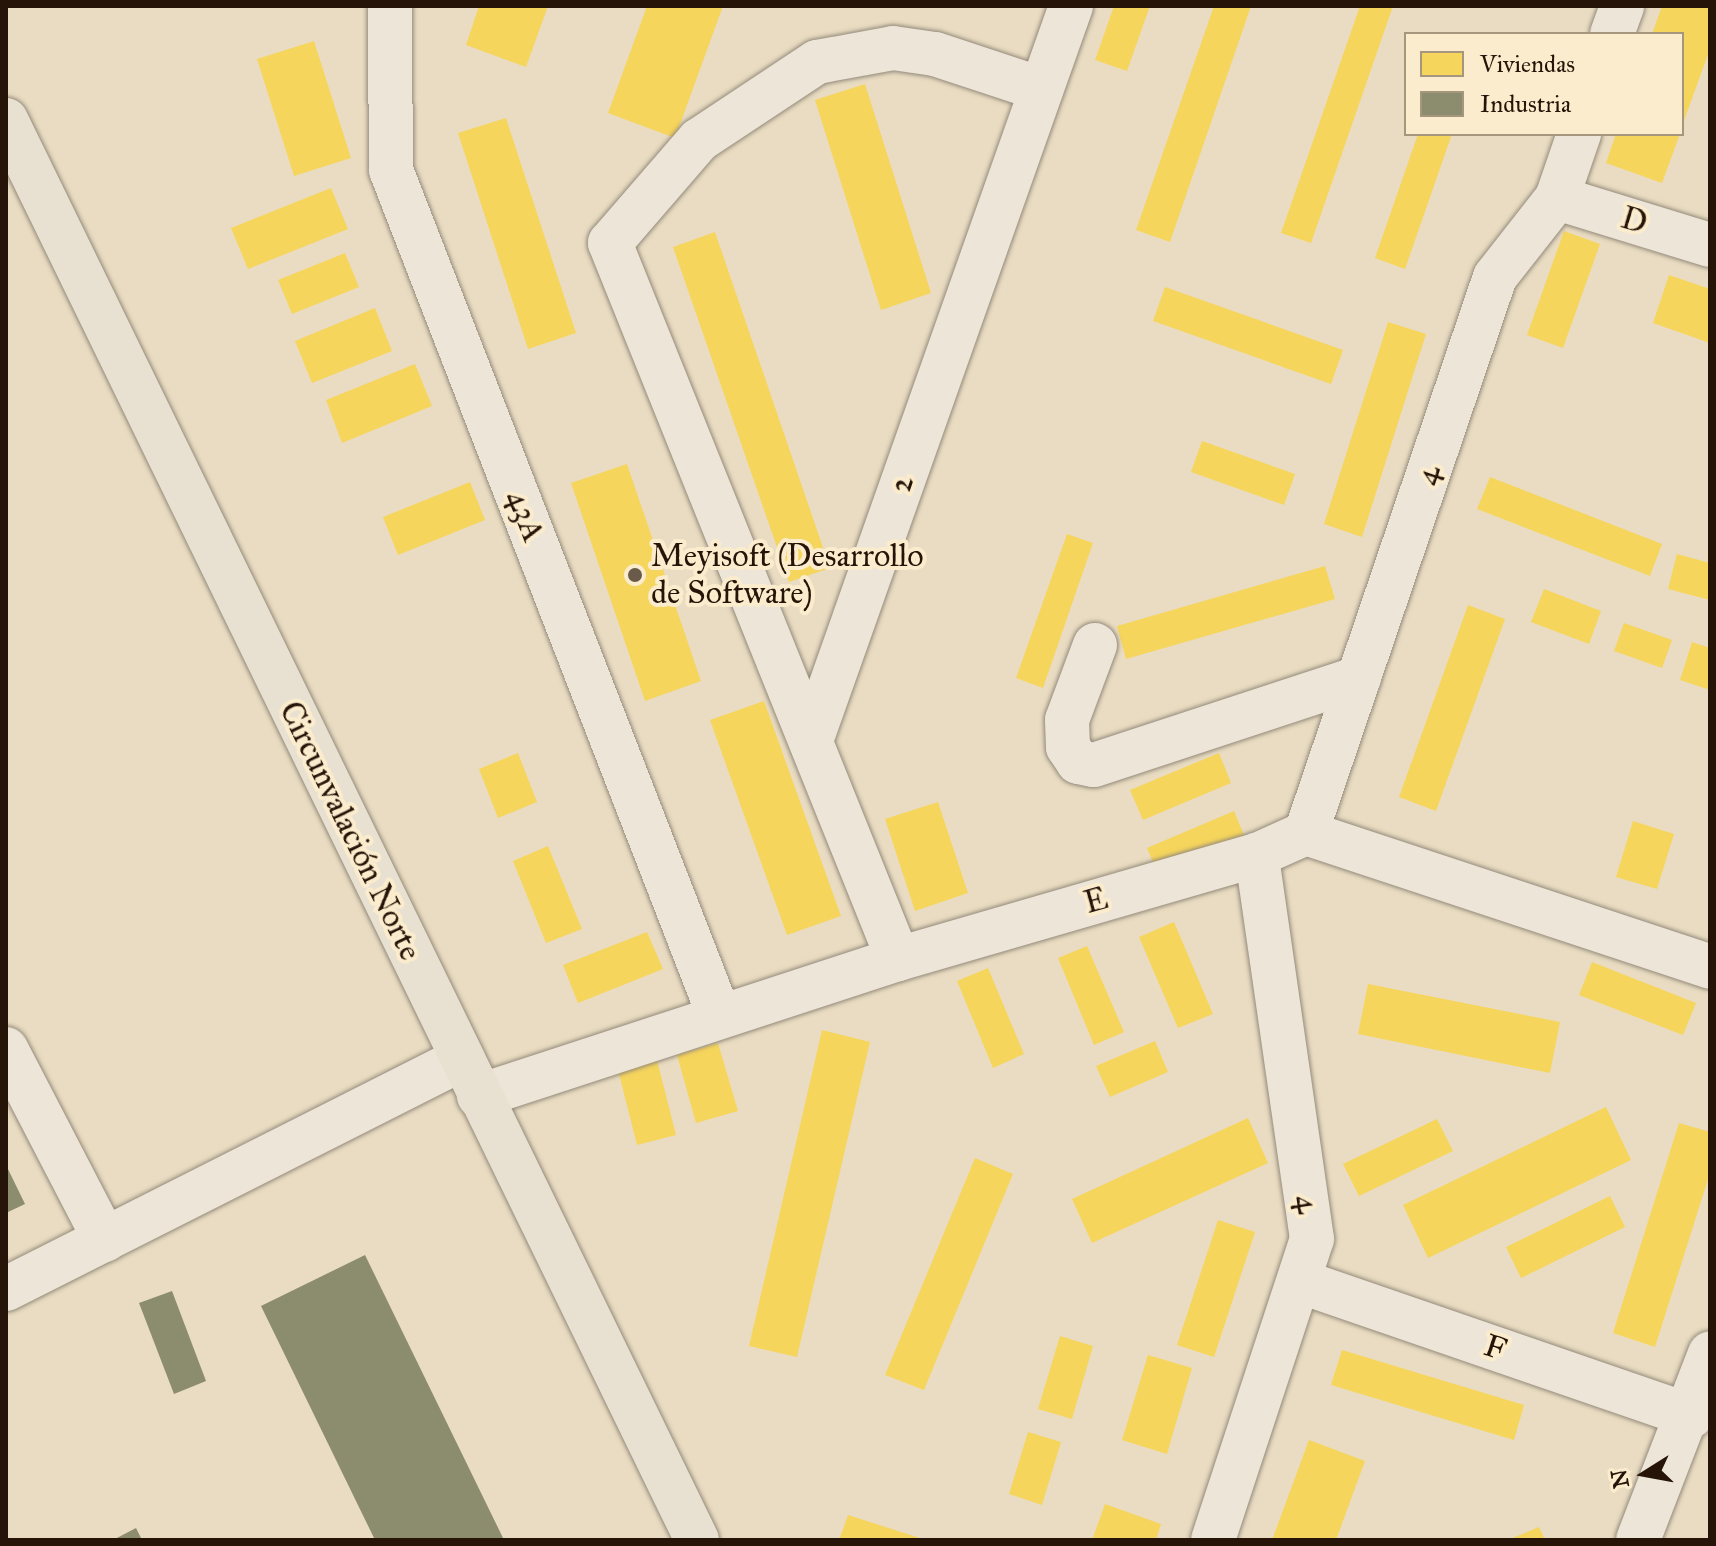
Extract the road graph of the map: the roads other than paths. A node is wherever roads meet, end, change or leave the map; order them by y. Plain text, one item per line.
1 (390, 6) edge
2 (1071, 6) edge
3 (1622, 6) edge
4 (1613, 32) edge
5 (1041, 89) junction
6 (6, 120) edge
7 (1578, 136) edge
8 (1557, 198) junction
9 (1710, 245) edge
10 (1095, 645) dead end
11 (1359, 678) junction
12 (812, 738) junction
13 (1306, 833) junction
14 (1257, 855) junction
15 (898, 959) junction
16 (1710, 967) edge
17 (719, 1015) junction
18 (6, 1049) edge
19 (470, 1078) junction
20 (105, 1240) junction
21 (1299, 1281) junction
22 (6, 1289) edge
23 (1710, 1353) edge
24 (1691, 1416) junction
25 (697, 1540) edge
26 (1213, 1540) edge
27 (1638, 1540) edge

1 - 17 street, 43A
2 - 5 street, 2
3 - 4 street
5 - 12 street, 2
5 - 12 street
6 - 19 main road, Circunvalación Norte
7 - 8 street, 4
8 - 9 street, D
8 - 11 street, 4
10 - 11 street
11 - 13 street, 4
12 - 15 street
13 - 14 street, E
13 - 16 street
14 - 15 street, E
14 - 21 street, 4
15 - 17 street, E
17 - 19 street, E
18 - 20 street
19 - 20 street, E
19 - 25 main road, Circunvalación Norte
20 - 22 street, E
21 - 24 street, F
21 - 26 street, 4
23 - 24 street
24 - 27 street

